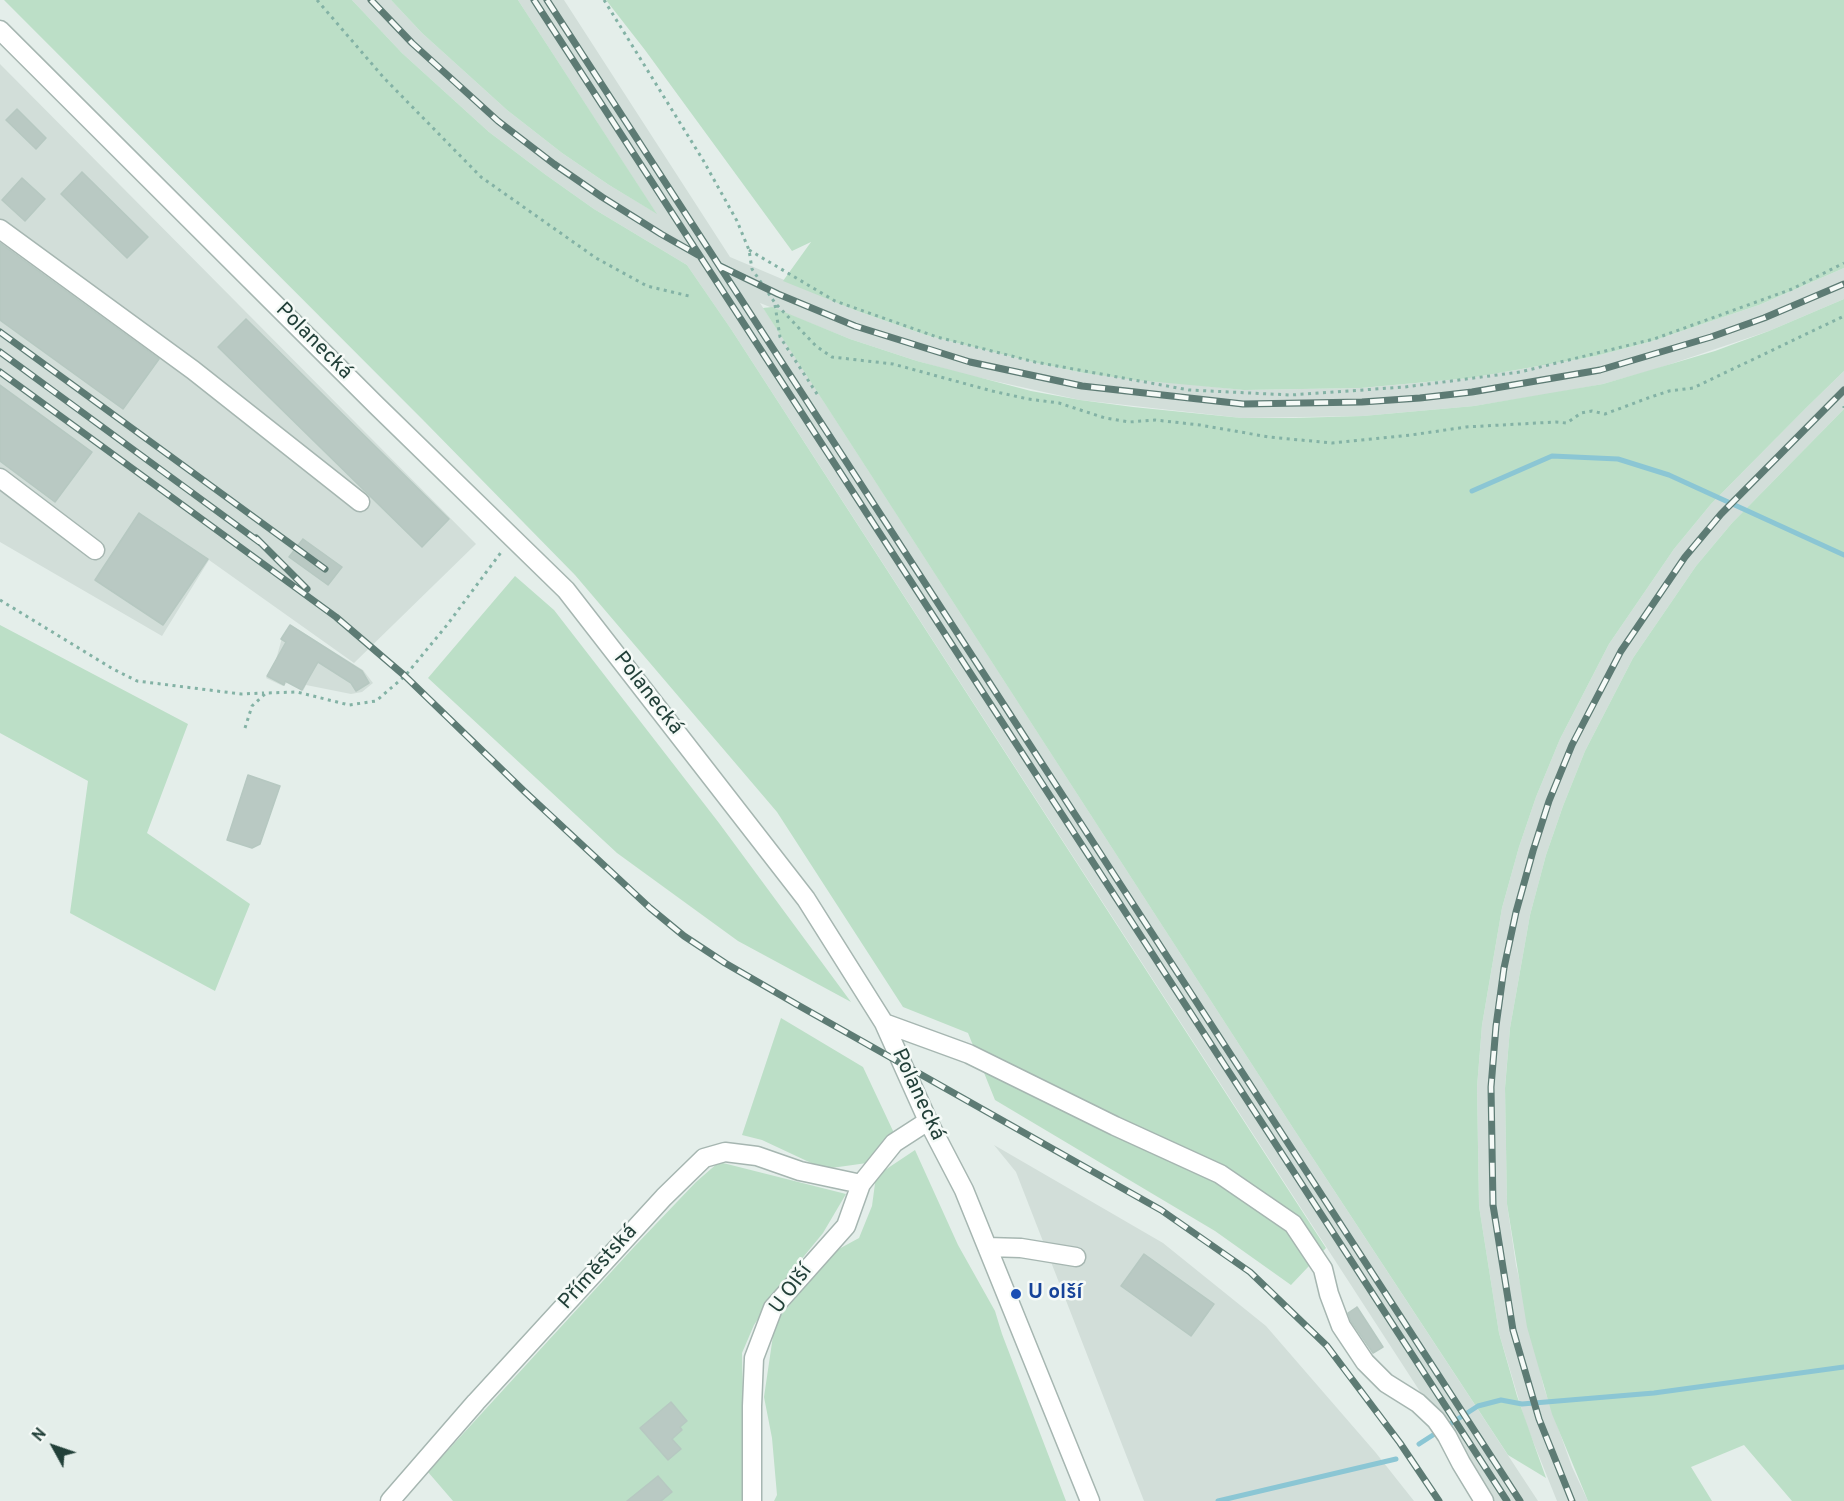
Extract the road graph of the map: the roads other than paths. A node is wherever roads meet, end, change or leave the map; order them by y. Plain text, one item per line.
1 (0, 30) edge
2 (0, 229) edge
3 (0, 478) edge
4 (360, 502) dead end
5 (95, 550) dead end
6 (884, 1023) junction
7 (928, 1121) junction
8 (861, 1184) junction
9 (987, 1247) junction
10 (1076, 1257) dead end
11 (390, 1501) edge
12 (752, 1501) edge
13 (1090, 1501) edge
14 (1484, 1501) edge

1 - 6 street, Polanecká
2 - 4 street
3 - 5 street
6 - 7 street, Polanecká
6 - 14 street
7 - 8 street, U Olší
7 - 9 street, Polanecká
8 - 11 street, Příměstská
8 - 12 street, U Olší
9 - 10 street
9 - 13 street, Polanecká

